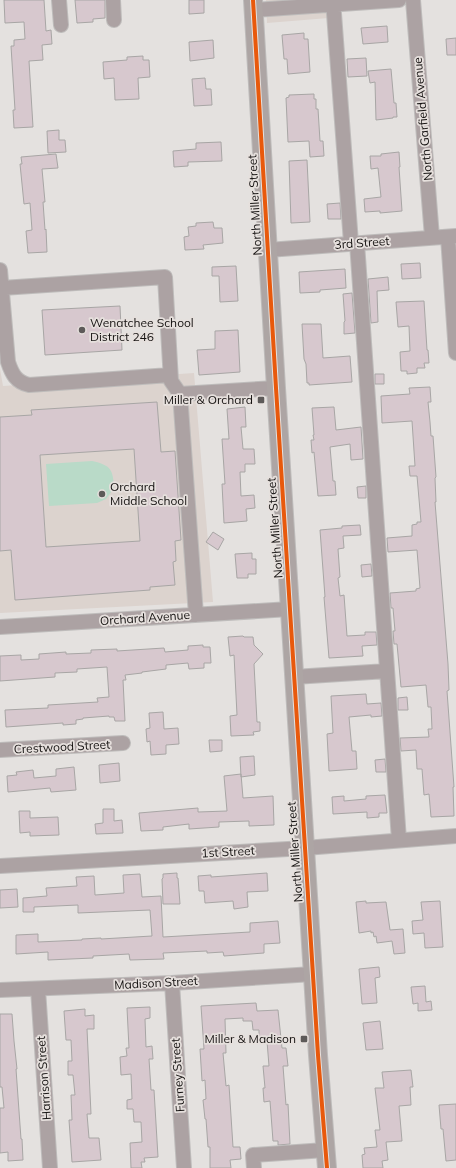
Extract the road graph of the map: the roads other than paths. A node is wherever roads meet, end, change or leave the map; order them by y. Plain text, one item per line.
1 (59, 0) edge
2 (113, 0) edge
3 (399, 0) edge
4 (413, 0) edge
5 (333, 2) edge
6 (310, 3) edge
7 (254, 5) edge
8 (114, 20) dead end
9 (61, 25) dead end
10 (452, 236) edge
11 (432, 237) junction
12 (354, 243) junction
13 (268, 250) junction
14 (0, 270) edge
15 (2, 288) junction
16 (456, 353) edge
17 (170, 375) junction
18 (276, 388) junction
19 (180, 394) junction
20 (290, 608) junction
21 (196, 614) junction
22 (0, 627) edge
23 (387, 671) junction
24 (294, 677) junction
25 (123, 743) dead end
26 (0, 750) edge
27 (456, 836) edge
28 (399, 840) junction
29 (305, 848) junction
30 (0, 866) edge
31 (313, 974) junction
32 (172, 983) junction
33 (38, 989) junction
34 (0, 990) edge
35 (326, 1150) junction
36 (50, 1168) edge
37 (184, 1168) edge
38 (254, 1168) edge
39 (327, 1168) edge

1 - 9 street
2 - 8 street
3 - 5 street
4 - 11 street, North Garfield Avenue
5 - 6 street
5 - 12 street
6 - 7 street
7 - 13 main road, North Miller Street
10 - 11 street, 3rd Street
10 - 16 street
11 - 12 street, 3rd Street
12 - 13 street, 3rd Street
12 - 23 street
13 - 18 main road, North Miller Street
14 - 15 street
15 - 17 street
15 - 17 street
17 - 19 street
18 - 19 street
18 - 20 main road, North Miller Street
19 - 21 street
20 - 21 street, Orchard Avenue
20 - 24 main road, North Miller Street
21 - 22 street, Orchard Avenue
23 - 24 street
23 - 28 street
24 - 29 main road, North Miller Street
25 - 26 street, Crestwood Street
27 - 28 street, 1st Street
28 - 29 street, 1st Street
29 - 30 street, 1st Street
29 - 31 main road, North Miller Street
31 - 32 street, Madison Street
31 - 35 main road, North Miller Street
32 - 33 street, Madison Street
32 - 37 street, Furney Street
33 - 34 street, Madison Street
33 - 36 street, Harrison Street
35 - 38 street
35 - 39 main road, North Miller Street

